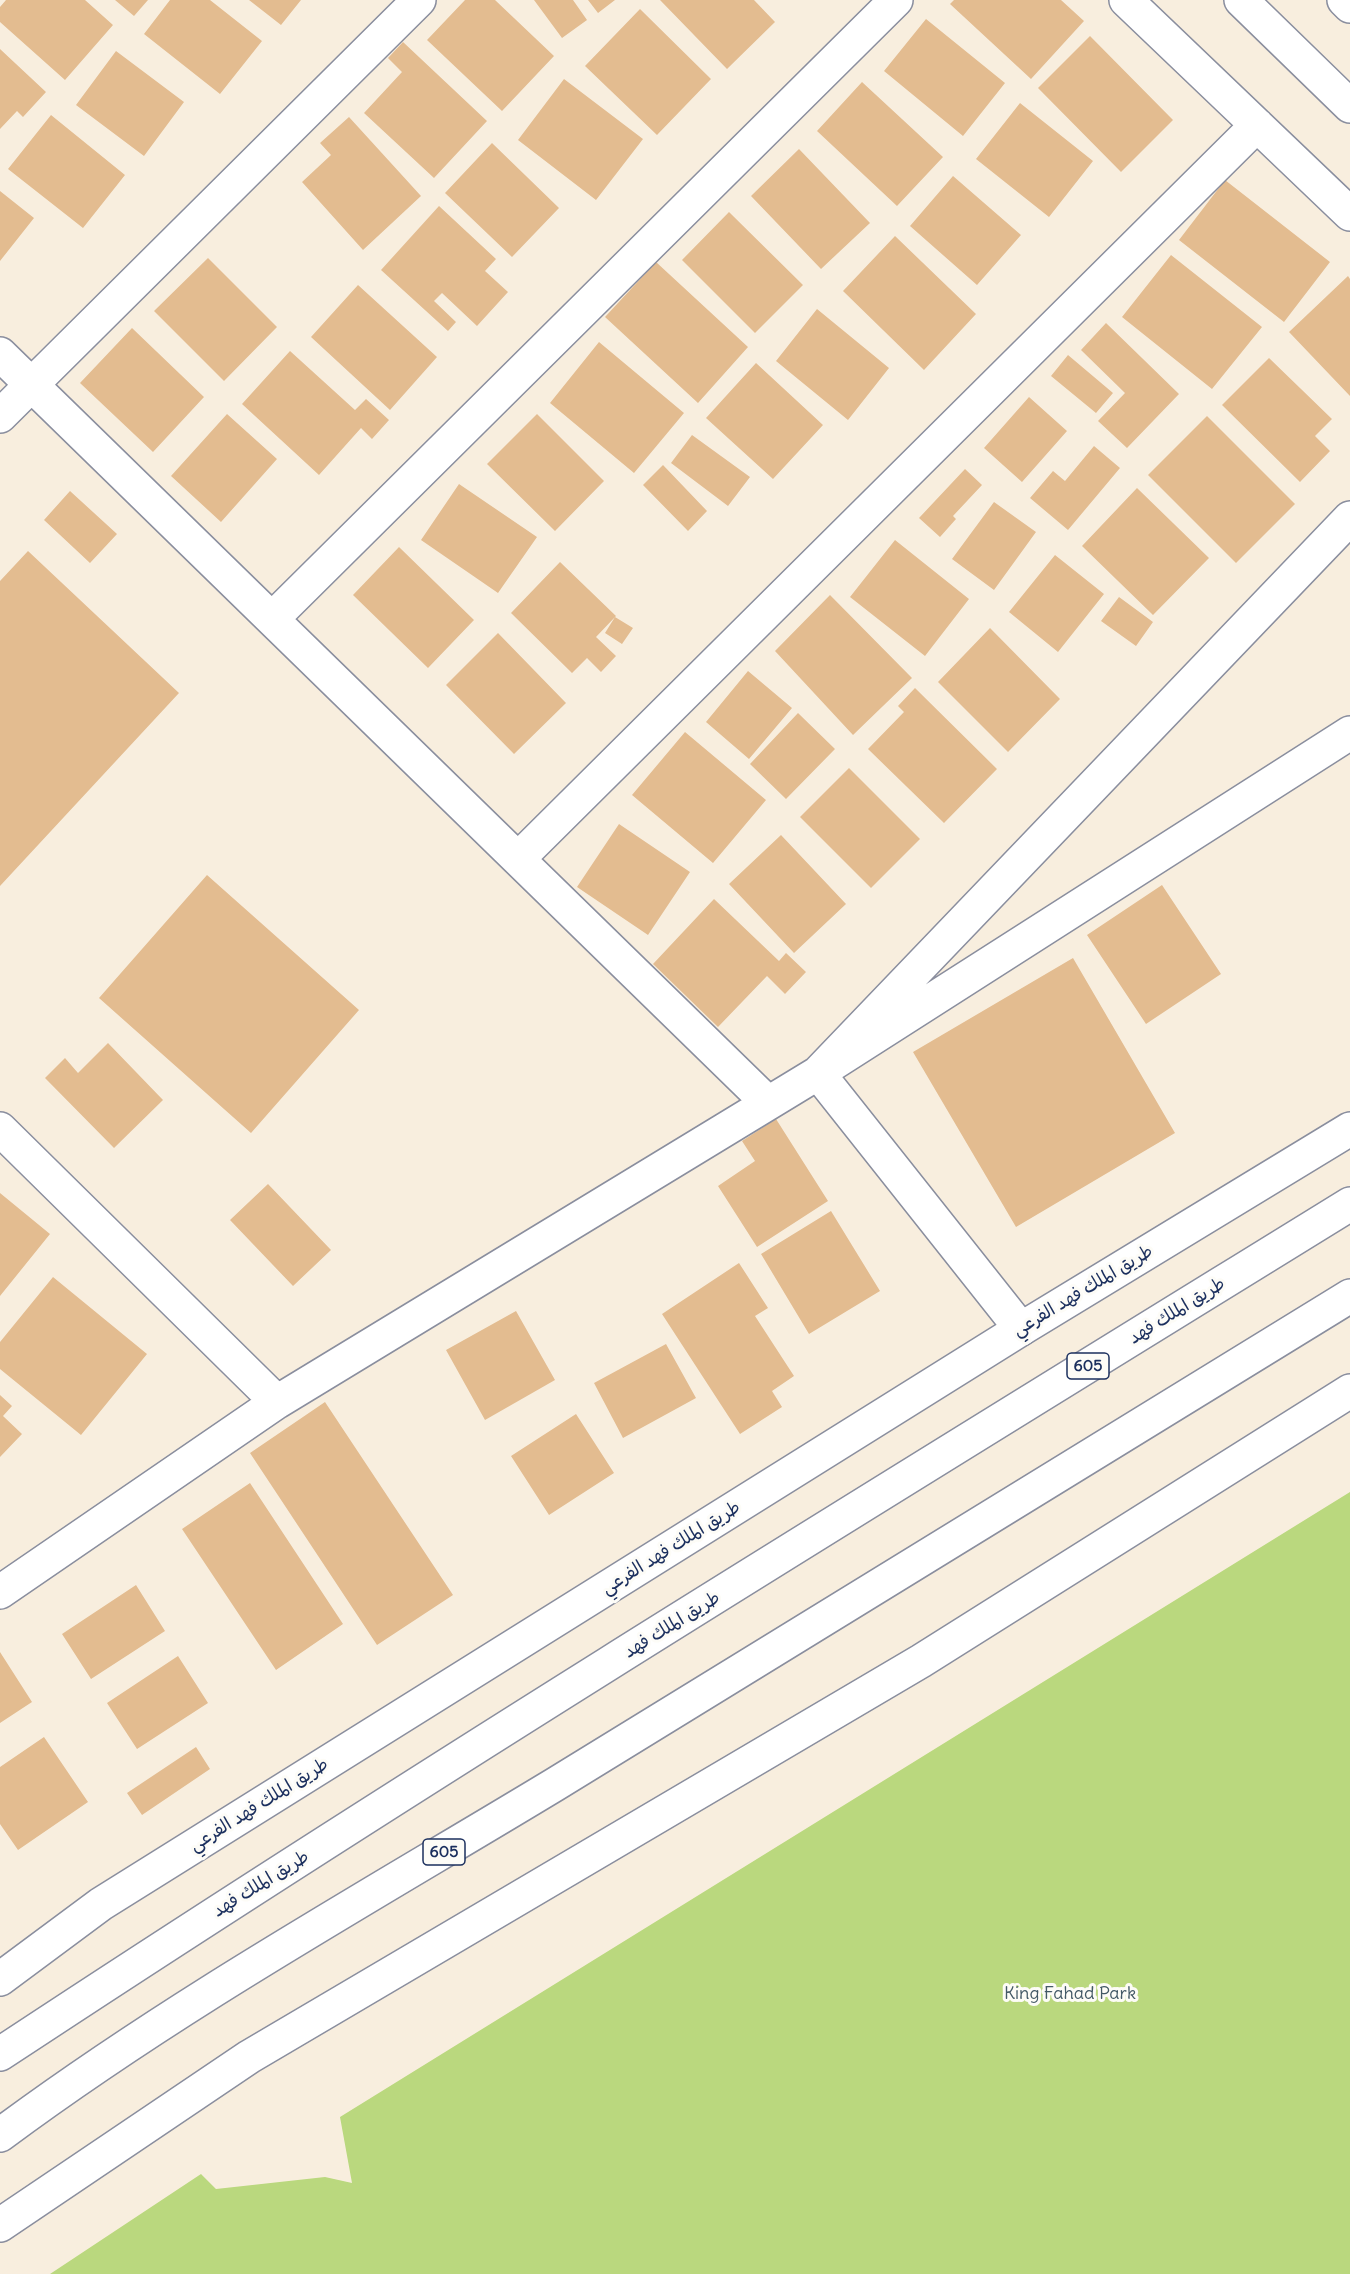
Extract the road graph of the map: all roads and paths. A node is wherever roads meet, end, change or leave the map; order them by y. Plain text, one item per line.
1 (419, 0) edge
2 (896, 0) edge
3 (1126, 0) edge
4 (1241, 0) edge
5 (1344, 0) edge
6 (1350, 6) edge
7 (1350, 106) edge
8 (1257, 125) junction
9 (1350, 214) edge
10 (0, 354) edge
11 (32, 385) junction
12 (0, 416) edge
13 (1350, 518) edge
14 (272, 620) junction
15 (1350, 733) edge
16 (518, 859) junction
17 (818, 1073) junction
18 (768, 1102) junction
19 (0, 1129) edge
20 (1350, 1129) edge
21 (1350, 1204) edge
22 (1350, 1296) edge
23 (1021, 1329) junction
24 (1350, 1391) edge
25 (278, 1402) junction
26 (0, 1592) edge
27 (200, 1922) junction
28 (0, 1979) edge
29 (0, 2032) edge
30 (0, 2054) edge
31 (77, 2078) junction
32 (0, 2135) edge
33 (0, 2145) edge
34 (0, 2225) edge

1 - 11 main road
2 - 14 main road
3 - 8 main road
4 - 7 main road
5 - 6 main road
8 - 9 main road
8 - 16 main road
10 - 11 main road
11 - 12 main road
11 - 14 main road
13 - 17 main road
14 - 16 main road
15 - 17 main road
16 - 18 main road
17 - 18 main road
17 - 23 main road
18 - 25 main road
19 - 25 main road
20 - 23 main road, طريق الملك فهد الفرعي
21 - 27 main road, طريق الملك فهد / 605
22 - 31 main road, 605
23 - 28 main road, طريق الملك فهد الفرعي
24 - 34 main road
25 - 26 main road
27 - 29 main road
27 - 30 main road, طريق الملك فهد / 605
31 - 32 main road, 605
31 - 33 main road

